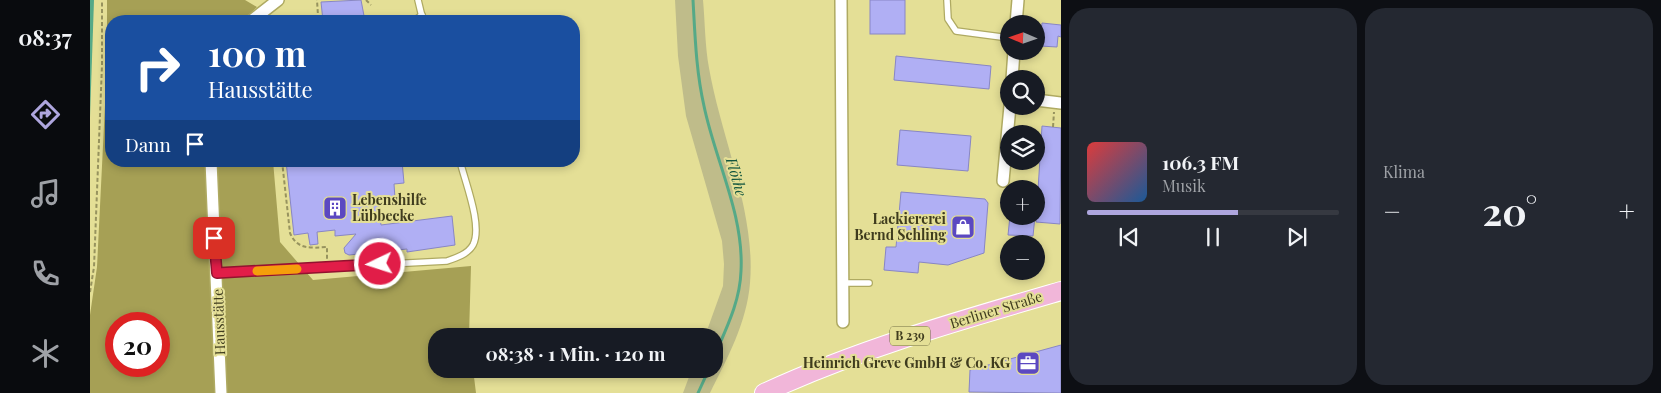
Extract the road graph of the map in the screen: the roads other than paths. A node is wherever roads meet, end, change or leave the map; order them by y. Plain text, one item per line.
1 (278, 0) edge
2 (418, 0) edge
3 (841, 0) edge
4 (947, 0) edge
5 (1018, 0) edge
6 (259, 15) edge
7 (422, 15) edge
8 (1017, 15) edge
9 (1000, 37) edge
10 (1045, 101) edge
11 (1058, 102) edge
12 (1009, 115) edge
13 (211, 167) edge
14 (462, 167) edge
15 (1003, 180) edge
16 (217, 273) junction
17 (843, 283) junction
18 (869, 283) dead end
19 (1061, 291) edge
20 (843, 322) dead end
21 (221, 393) edge
22 (764, 393) edge

1 - 6 street
2 - 7 lane
3 - 17 street
4 - 9 lane
5 - 8 street
10 - 11 street
12 - 15 street
13 - 16 street, Hausstätte
14 - 16 lane
16 - 21 street, Hausstätte
17 - 18 lane
17 - 20 street
19 - 22 main road, Berliner Straße / B 239

